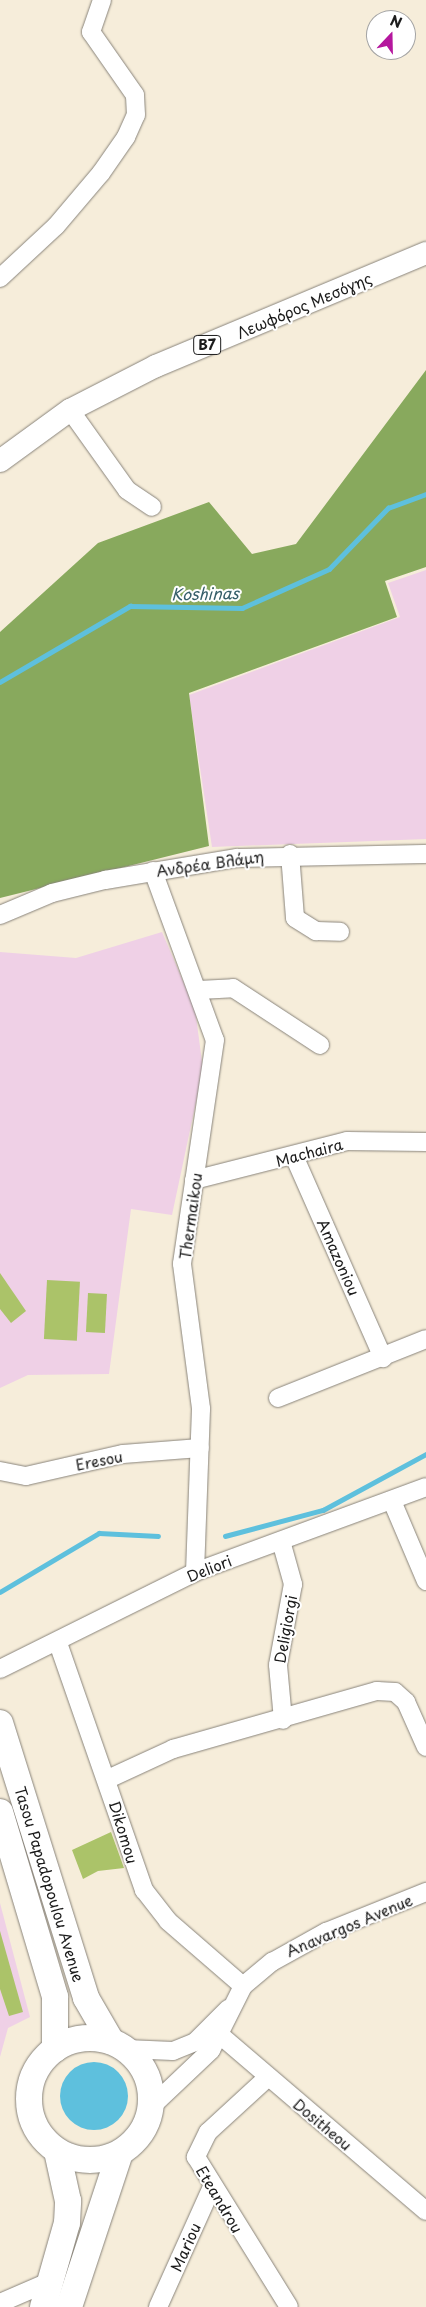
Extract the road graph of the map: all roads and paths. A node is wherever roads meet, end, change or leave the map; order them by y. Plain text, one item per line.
1 (102, 0) edge
2 (426, 253) edge
3 (0, 278) edge
4 (70, 410) junction
5 (0, 461) edge
6 (152, 507) dead end
7 (290, 854) junction
8 (426, 854) edge
9 (152, 871) junction
10 (0, 915) edge
11 (340, 932) dead end
12 (199, 990) junction
13 (320, 1045) dead end
14 (426, 1142) edge
15 (294, 1156) junction
16 (194, 1180) junction
17 (426, 1339) edge
18 (383, 1358) junction
19 (278, 1398) dead end
20 (200, 1448) junction
21 (0, 1471) edge
22 (426, 1487) edge
23 (392, 1501) junction
24 (280, 1541) junction
25 (195, 1572) junction
26 (426, 1581) edge
27 (58, 1643) junction
28 (0, 1669) edge
29 (282, 1720) junction
30 (0, 1723) edge
31 (426, 1748) edge
32 (108, 1779) junction
33 (0, 1812) edge
34 (426, 1892) edge
35 (243, 1986) junction
36 (233, 2003) junction
37 (220, 2036) junction
38 (118, 2045) junction
39 (55, 2049) junction
40 (267, 2078) junction
41 (152, 2107) junction
42 (58, 2151) junction
43 (120, 2153) junction
44 (212, 2188) junction
45 (426, 2211) edge
46 (52, 2281) junction
47 (0, 2303) edge
48 (43, 2307) edge
49 (69, 2307) edge
50 (158, 2307) edge
51 (288, 2307) edge

1 - 3 street
2 - 4 main road, Λεωφόρος Μεσόγης / B7
4 - 5 main road, Λεωφόρος Μεσόγης / B7
4 - 6 street
7 - 8 street, Ανδρέα Βλάμη
7 - 9 street, Ανδρέα Βλάμη
7 - 11 street
9 - 10 street, Ανδρέα Βλάμη
9 - 12 street, Thermaikou
12 - 13 street
12 - 16 street, Thermaikou
14 - 15 street, Machaira
15 - 16 street, Machaira
15 - 18 street, Amazoniou
16 - 20 street, Thermaikou
17 - 18 street
18 - 19 street
20 - 21 street, Eresou
20 - 25 street, Thermaikou
22 - 23 street, Deliori
23 - 24 street, Deliori
23 - 26 street
24 - 25 street, Deliori
24 - 29 street, Deligiorgi
25 - 27 street, Deliori
27 - 28 street, Deliori
27 - 32 street, Dikomou
29 - 31 street
29 - 32 street
30 - 38 highway, Tasou Papadopoulou Avenue
32 - 35 street, Dikomou
33 - 39 highway, Tasou Papadopoulou Avenue
34 - 35 street, Anavargos Avenue
35 - 36 street, Anavargos Avenue
36 - 37 street, Anavargos Avenue
36 - 38 street, Anavargos Avenue
37 - 40 street, Dositheou
37 - 41 street, Anavargos Avenue
38 - 39 highway
38 - 41 highway
39 - 42 highway
40 - 44 street, Eteandrou
40 - 45 street, Dositheou
41 - 43 highway
42 - 43 highway
42 - 46 highway
43 - 49 highway
44 - 50 street, Mariou
44 - 51 street, Eteandrou
46 - 47 street
46 - 48 highway

